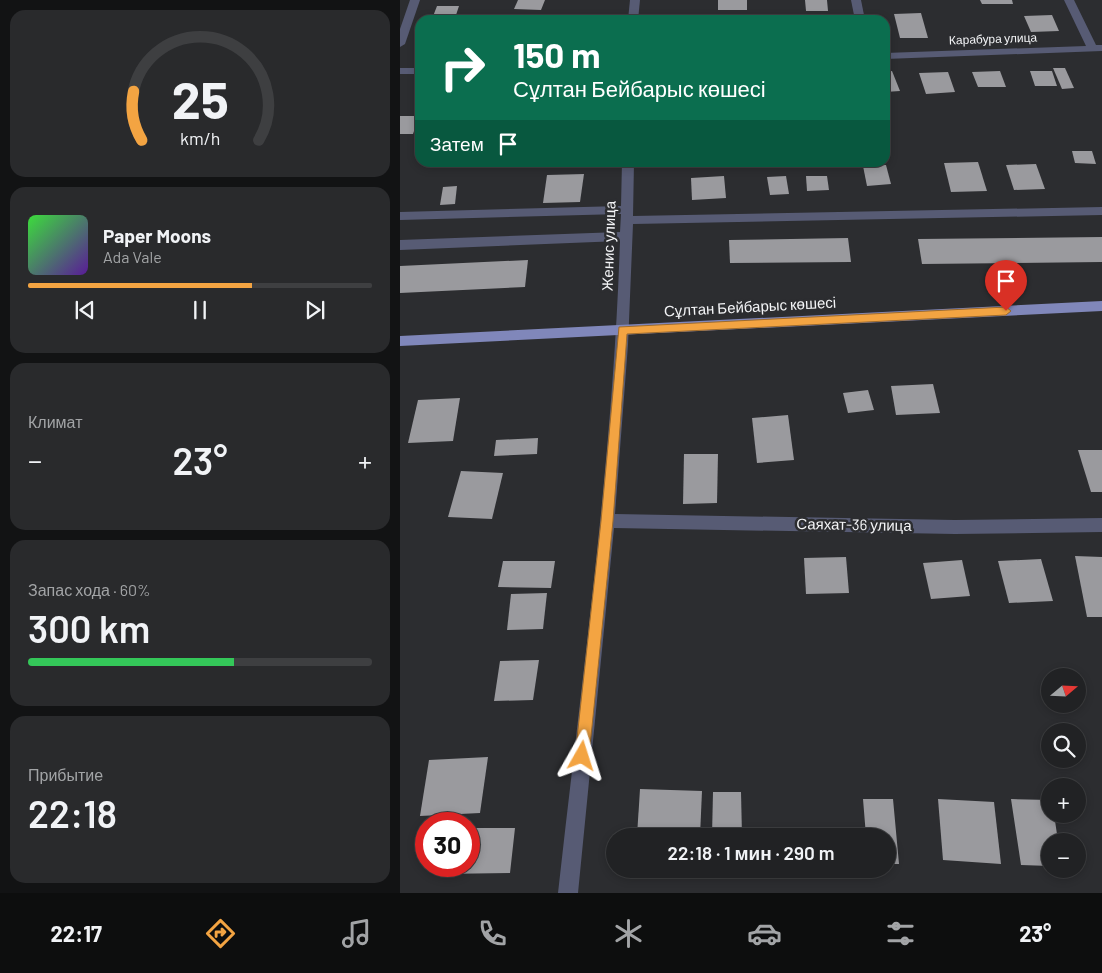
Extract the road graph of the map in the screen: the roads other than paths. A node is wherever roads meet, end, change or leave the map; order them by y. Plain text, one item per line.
1 (415, 0) edge
2 (634, 0) edge
3 (856, 0) edge
4 (1069, 0) edge
5 (633, 15) edge
6 (859, 15) edge
7 (400, 44) edge
8 (1097, 48) edge
9 (890, 56) edge
10 (400, 71) edge
11 (415, 71) edge
12 (628, 167) edge
13 (1102, 211) edge
14 (627, 215) junction
15 (400, 216) edge
16 (626, 236) junction
17 (400, 245) edge
18 (1102, 306) edge
19 (622, 330) junction
20 (400, 340) edge
21 (607, 521) junction
22 (1102, 525) edge
23 (568, 893) edge

1 - 7 street
2 - 5 street
3 - 6 street
4 - 8 street
8 - 9 street, Карабура улица
10 - 11 street
12 - 14 street, Женис улица
13 - 14 street
14 - 15 street
14 - 16 street, Женис улица
16 - 17 street
16 - 19 street, Женис улица
18 - 19 main road, Сұлтан Бейбарыс көшесі
19 - 20 main road, Сұлтан Бейбарыс көшесі
19 - 21 street, Женис улица
21 - 22 street, Саяхат-36 улица
21 - 23 street, Женис улица

